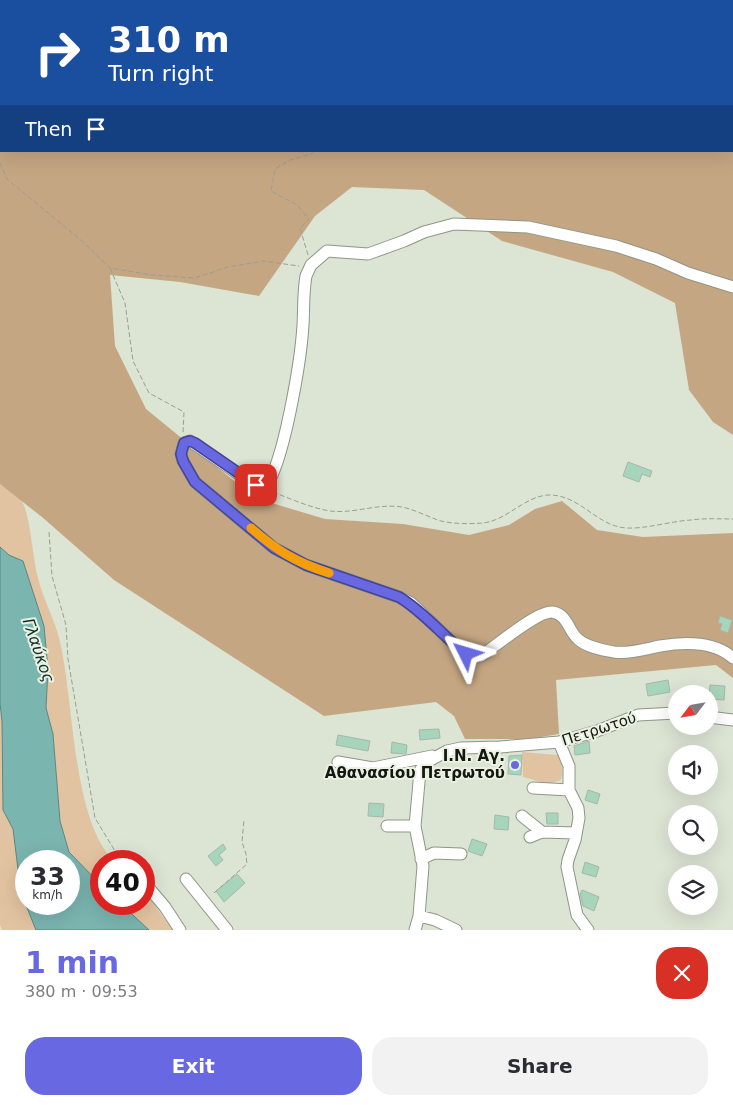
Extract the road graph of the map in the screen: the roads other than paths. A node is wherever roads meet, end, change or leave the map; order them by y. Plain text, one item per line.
1 (733, 288) edge
2 (733, 658) edge
3 (668, 713) edge
4 (718, 718) edge
5 (733, 720) edge
6 (559, 742) junction
7 (439, 755) junction
8 (338, 762) dead end
9 (533, 788) dead end
10 (569, 790) junction
11 (522, 816) dead end
12 (387, 826) dead end
13 (415, 826) junction
14 (542, 832) junction
15 (576, 833) junction
16 (530, 837) dead end
17 (461, 854) dead end
18 (421, 859) junction
19 (186, 880) dead end
20 (155, 895) edge
21 (419, 916) junction
22 (180, 930) edge
23 (227, 930) edge
24 (415, 930) edge
25 (456, 930) edge
26 (588, 930) edge

1 - 2 street
3 - 6 street, Πετρωτού
4 - 5 street
6 - 7 street, Πετρωτού
6 - 10 street
7 - 8 street
7 - 13 street, Πετρωτού
9 - 10 street
10 - 15 street
11 - 14 street
12 - 13 street
13 - 18 street, Πετρωτού
14 - 15 street
14 - 16 street
15 - 26 street
17 - 18 street
18 - 21 street, Πετρωτού
19 - 23 street
20 - 22 street
21 - 24 street, Πετρωτού
21 - 25 street

